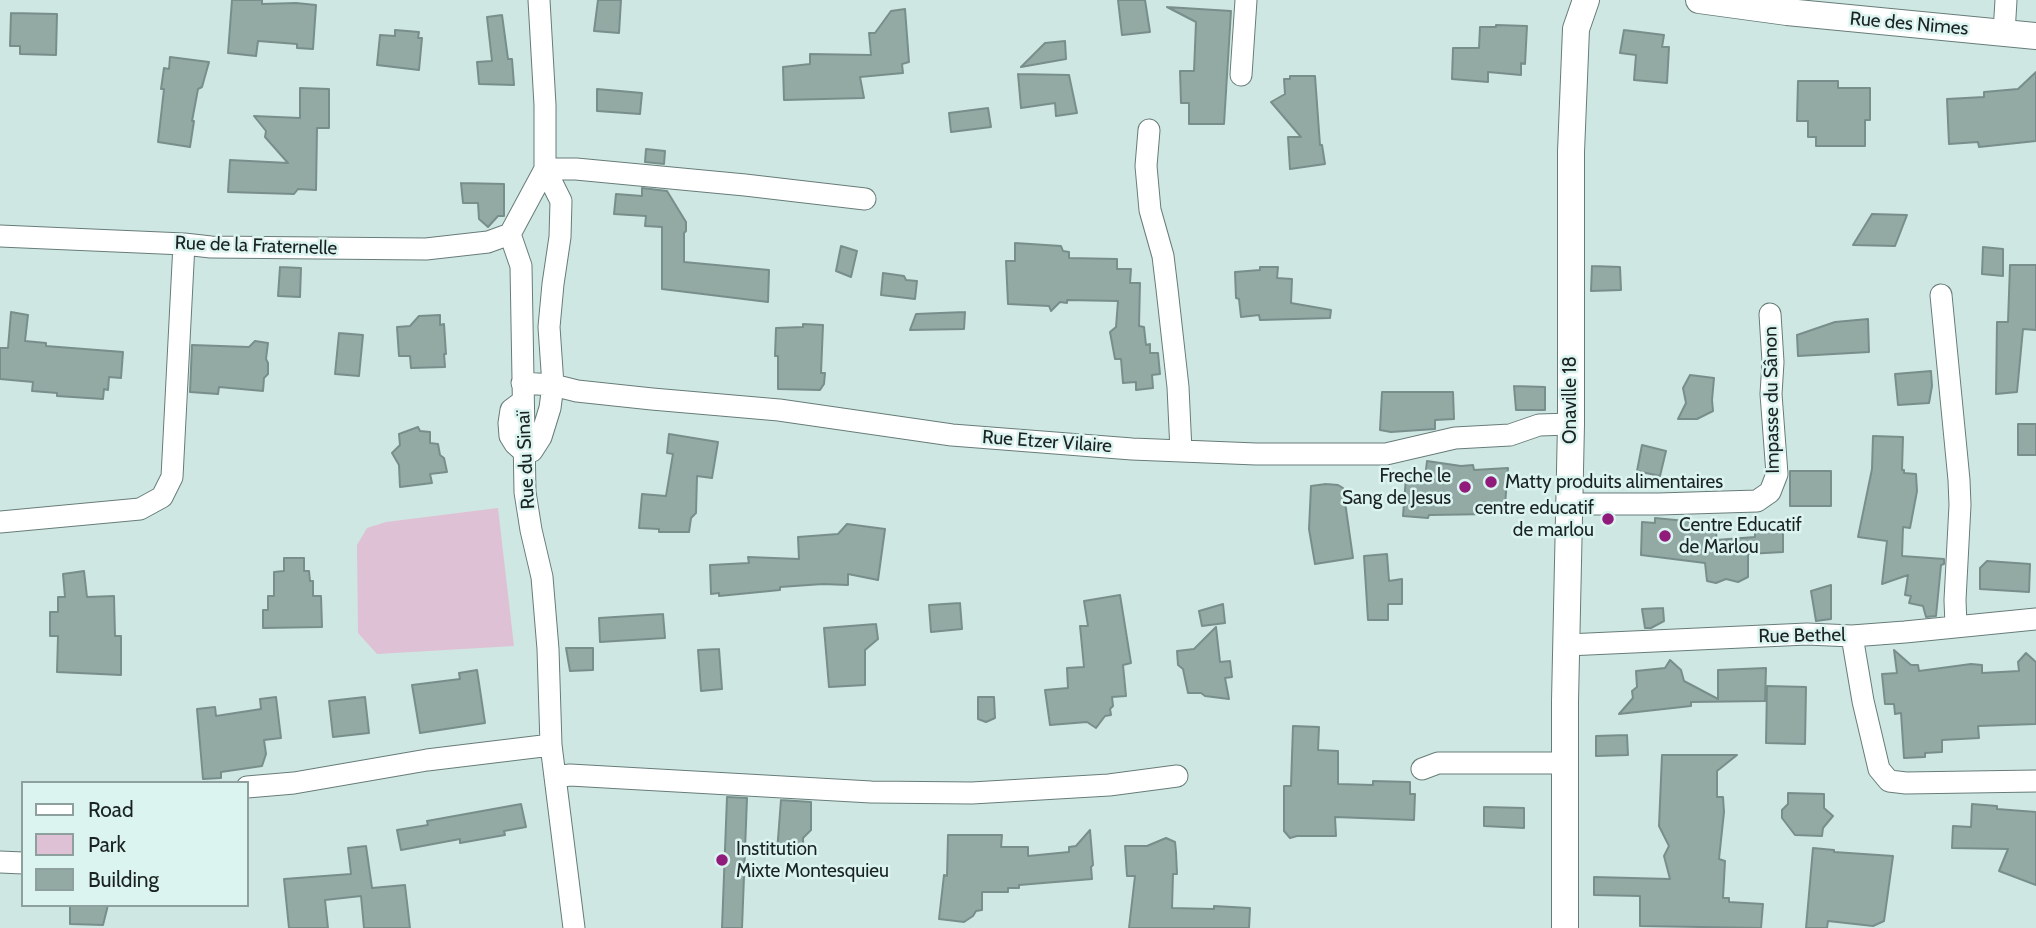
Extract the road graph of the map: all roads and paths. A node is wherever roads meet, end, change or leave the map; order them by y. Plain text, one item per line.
1 (539, 0) edge
2 (1246, 0) edge
3 (1587, 0) edge
4 (1699, 0) edge
5 (2006, 0) edge
6 (2004, 33) junction
7 (2036, 37) edge
8 (1241, 75) dead end
9 (1149, 130) dead end
10 (545, 169) junction
11 (865, 199) dead end
12 (510, 234) junction
13 (0, 236) edge
14 (184, 244) junction
15 (1941, 295) dead end
16 (1770, 314) dead end
17 (553, 386) junction
18 (523, 392) junction
19 (1571, 424) junction
20 (1181, 451) junction
21 (524, 452) junction
22 (1569, 504) junction
23 (0, 522) edge
24 (2036, 619) edge
25 (1956, 626) junction
26 (1852, 636) junction
27 (1567, 645) junction
28 (551, 745) junction
29 (1566, 763) junction
30 (1422, 769) dead end
31 (1177, 776) dead end
32 (555, 777) junction
33 (2036, 781) edge
34 (248, 787) edge
35 (0, 862) edge
36 (21, 863) edge
37 (574, 928) edge
38 (1565, 928) edge

1 - 10 street
2 - 8 street
3 - 19 street, Onaville 18
4 - 6 street, Rue des Nimes
5 - 6 street
6 - 7 street, Rue des Nimes
9 - 20 street
10 - 11 street
10 - 12 street
10 - 17 street
12 - 14 street, Rue de la Fraternelle
12 - 18 street, Rue du Sinaï
13 - 14 street, Rue de la Fraternelle
14 - 23 street
15 - 25 street
16 - 22 street, Impasse du Sânon
17 - 18 street, Rue Etzer Vilaire
17 - 20 street, Rue Etzer Vilaire
17 - 21 street
18 - 21 street, Rue du Sinaï
19 - 20 street, Rue Etzer Vilaire
19 - 22 street, Onaville 18
21 - 28 street, Rue du Sinaï
22 - 27 street, Onaville 18
24 - 25 street, Rue Bethel
25 - 26 street, Rue Bethel
26 - 27 street, Rue Bethel
26 - 33 street
27 - 29 street, Onaville 18
28 - 32 street, Rue du Sinaï
28 - 34 street
29 - 30 street
29 - 38 street, Onaville 18
31 - 32 street
32 - 37 street, Rue du Sinaï
35 - 36 street

